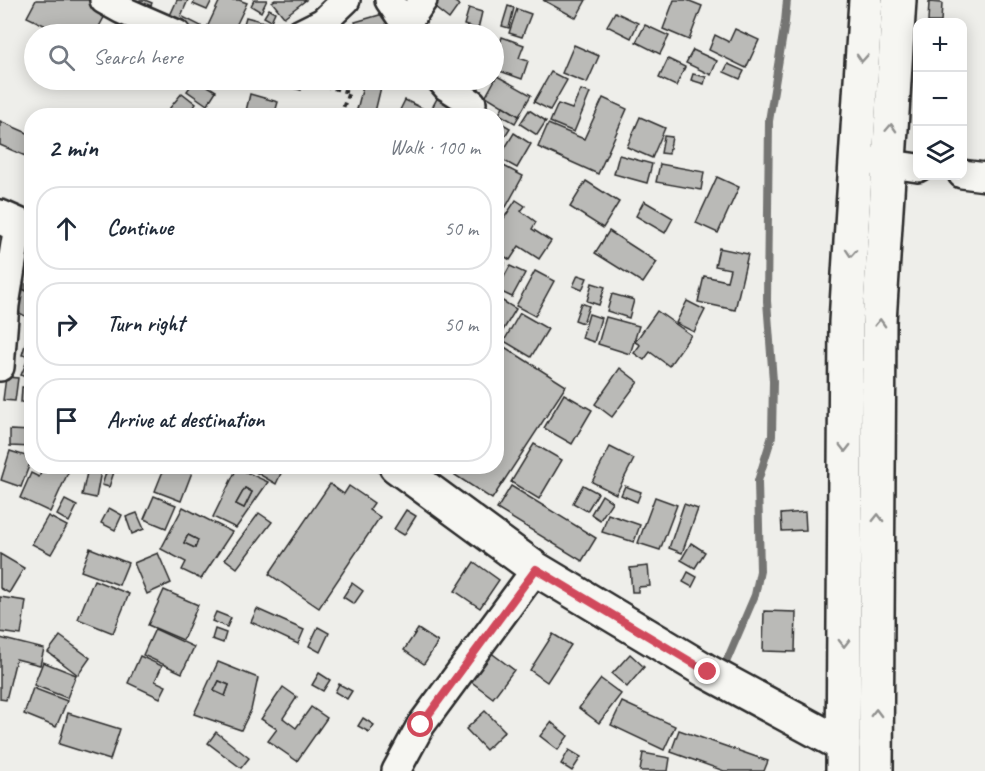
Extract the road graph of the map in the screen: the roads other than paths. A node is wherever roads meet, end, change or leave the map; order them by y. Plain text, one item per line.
1 (104, 0) edge
2 (346, 0) edge
3 (389, 0) edge
4 (423, 0) edge
5 (866, 0) edge
6 (899, 0) edge
7 (154, 24) edge
8 (319, 24) edge
9 (405, 24) edge
10 (412, 24) edge
11 (452, 90) edge
12 (470, 108) edge
13 (857, 159) junction
14 (903, 166) edge
15 (967, 175) edge
16 (985, 177) edge
17 (17, 225) edge
18 (0, 367) edge
19 (407, 474) edge
20 (536, 569) junction
21 (843, 758) edge
22 (396, 771) edge
23 (876, 771) edge

1 - 7 street
2 - 8 street
3 - 9 street
4 - 10 street
5 -> 13 main road
14 -> 6 main road
11 - 12 street
13 - 14 street
13 -> 21 main road
23 -> 14 main road
15 - 16 street
17 - 18 street
19 - 20 main road
20 - 21 main road
20 - 22 street

